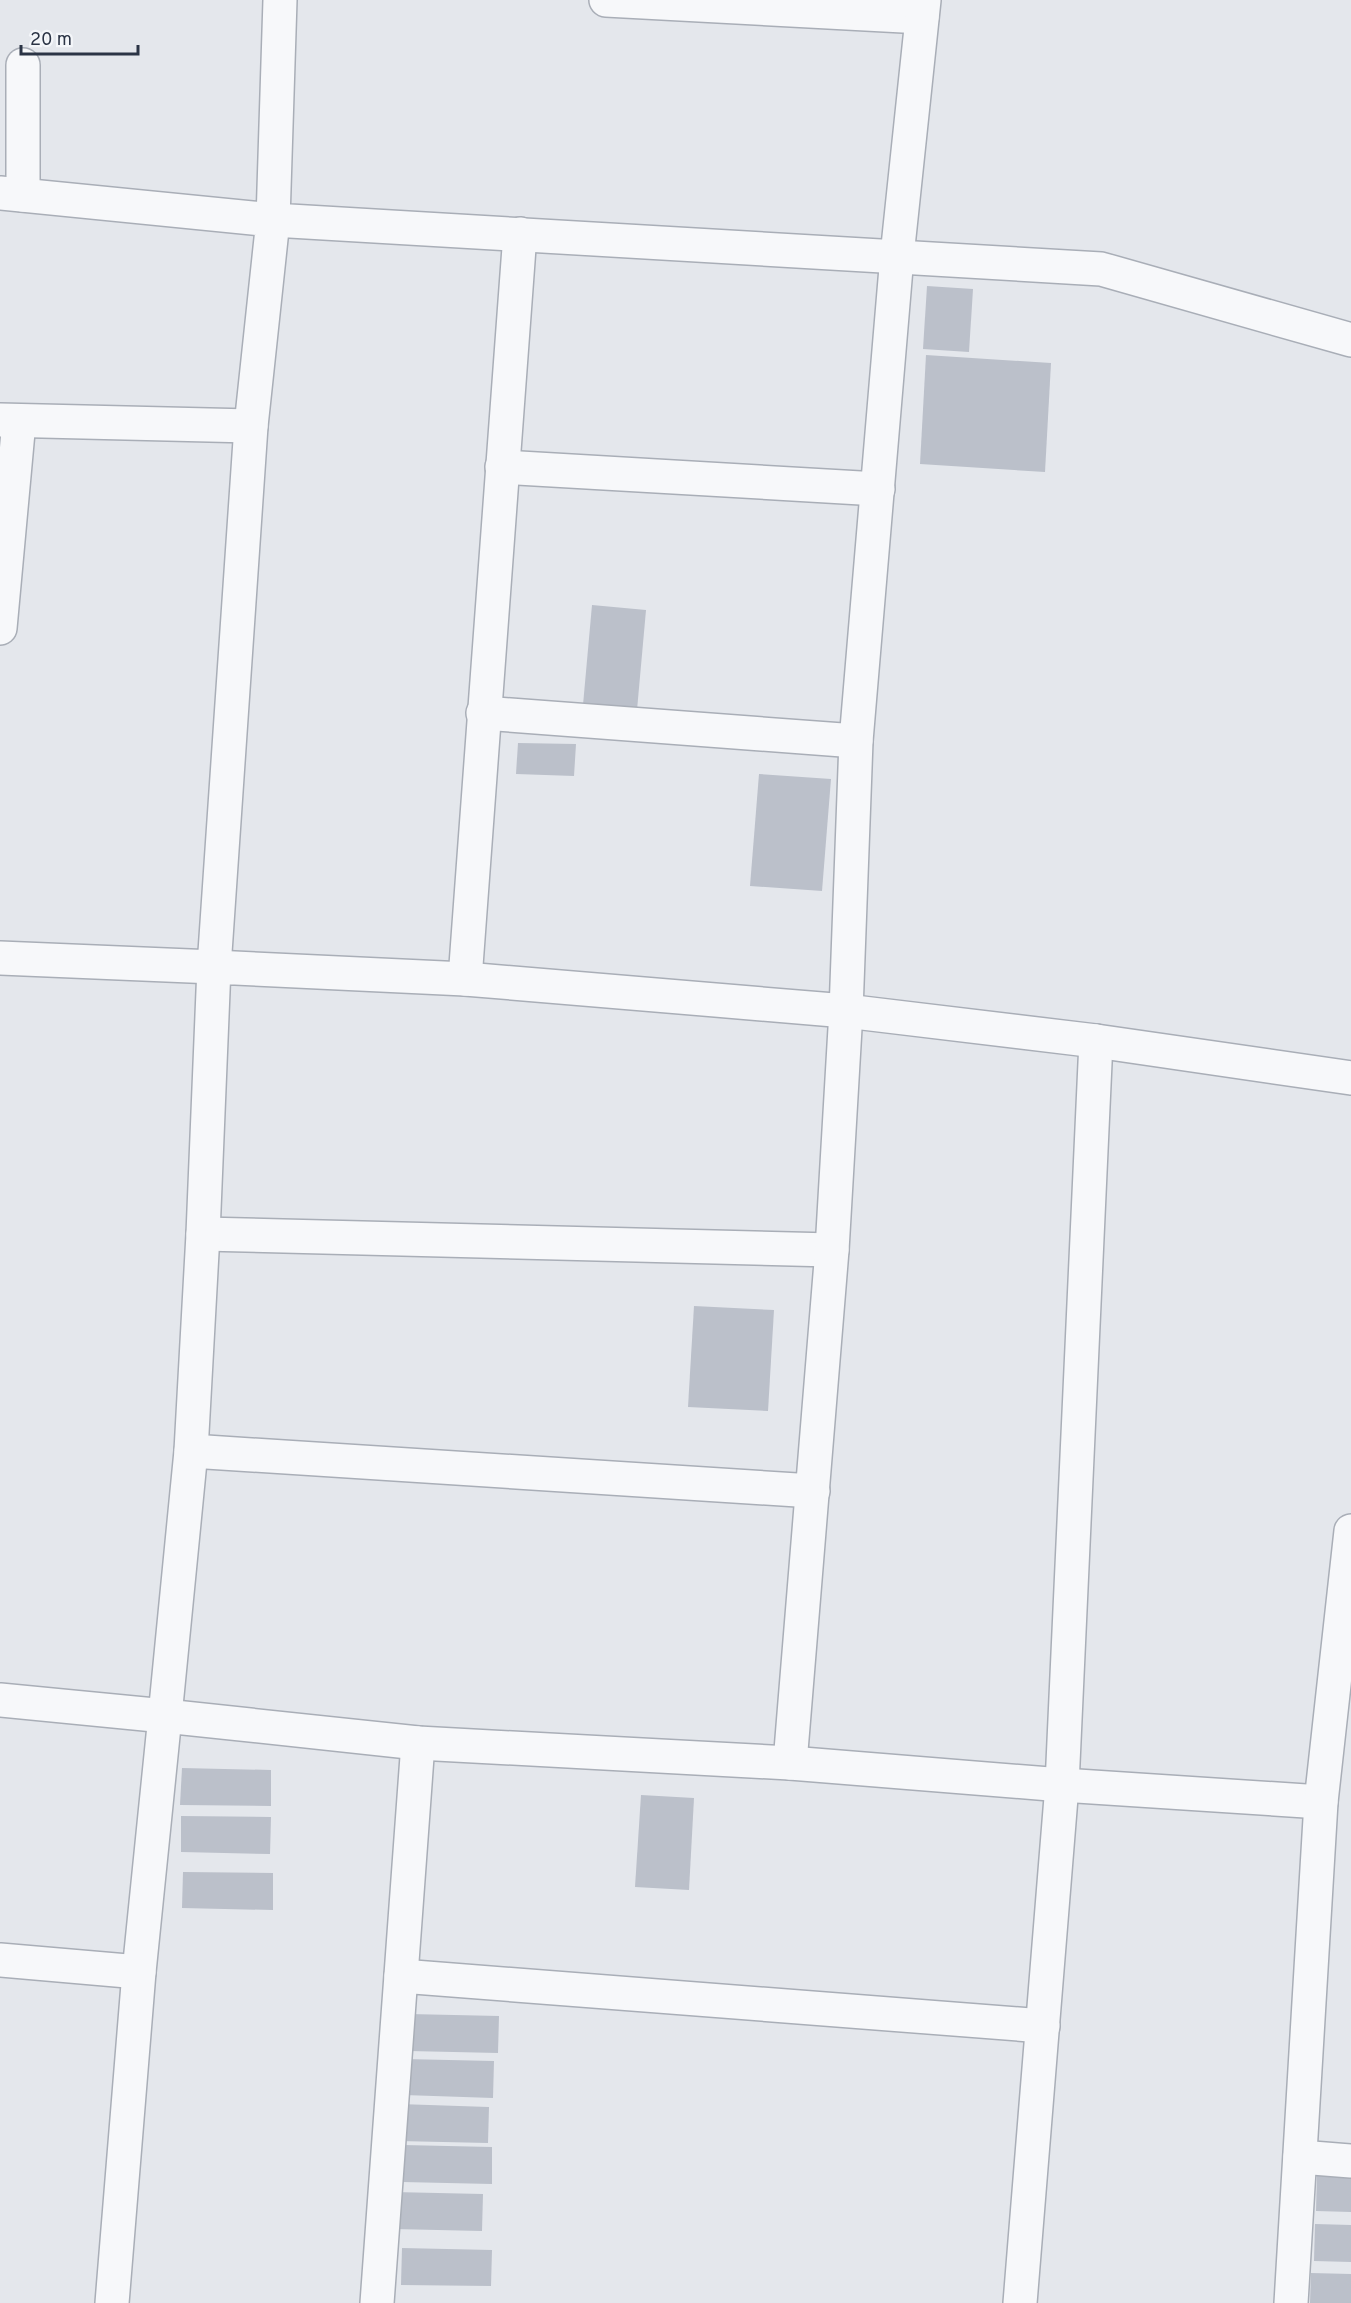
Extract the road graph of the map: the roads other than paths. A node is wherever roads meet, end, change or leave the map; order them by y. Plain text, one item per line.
1 (280, 0) edge
2 (606, 0) edge
3 (923, 9) edge
4 (23, 65) dead end
5 (12, 194) edge
6 (273, 220) junction
7 (520, 234) junction
8 (897, 256) junction
9 (1351, 340) edge
10 (9, 421) edge
11 (251, 426) junction
12 (502, 467) junction
13 (878, 489) junction
14 (0, 628) edge
15 (483, 713) junction
16 (856, 741) junction
17 (0, 958) edge
18 (213, 967) junction
19 (465, 979) junction
20 (846, 1011) junction
21 (1096, 1041) junction
22 (1351, 1078) edge
23 (203, 1234) junction
24 (832, 1250) junction
25 (191, 1451) junction
26 (813, 1491) junction
27 (1351, 1531) edge
28 (0, 1700) edge
29 (165, 1716) junction
30 (418, 1743) junction
31 (790, 1763) junction
32 (1062, 1785) junction
33 (1321, 1802) junction
34 (0, 1960) edge
35 (139, 1972) junction
36 (401, 1976) junction
37 (1043, 2026) junction
38 (1300, 2157) junction
39 (1351, 2161) edge
40 (112, 2303) edge
41 (377, 2303) edge
42 (1020, 2303) edge
43 (1291, 2303) edge

1 - 6 street
2 - 3 street
3 - 8 street
4 - 5 street
5 - 6 street
6 - 7 street
6 - 11 street
7 - 8 street
7 - 12 street
8 - 9 street
8 - 13 street
10 - 11 street
10 - 14 street
11 - 18 street
12 - 13 street
12 - 15 street
13 - 16 street
15 - 16 street
15 - 19 street
16 - 20 street
17 - 18 street
18 - 19 street
18 - 23 street
19 - 20 street
20 - 21 street
20 - 24 street
21 - 22 street
21 - 32 street
23 - 24 street
23 - 25 street
24 - 26 street
25 - 26 street
25 - 29 street
26 - 31 street
27 - 33 street
28 - 29 street
29 - 30 street
29 - 35 street
30 - 31 street
30 - 36 street
31 - 32 street
32 - 33 street
32 - 37 street
33 - 38 street
34 - 35 street
35 - 40 street
36 - 37 street
36 - 41 street
37 - 42 street
38 - 39 street
38 - 43 street

